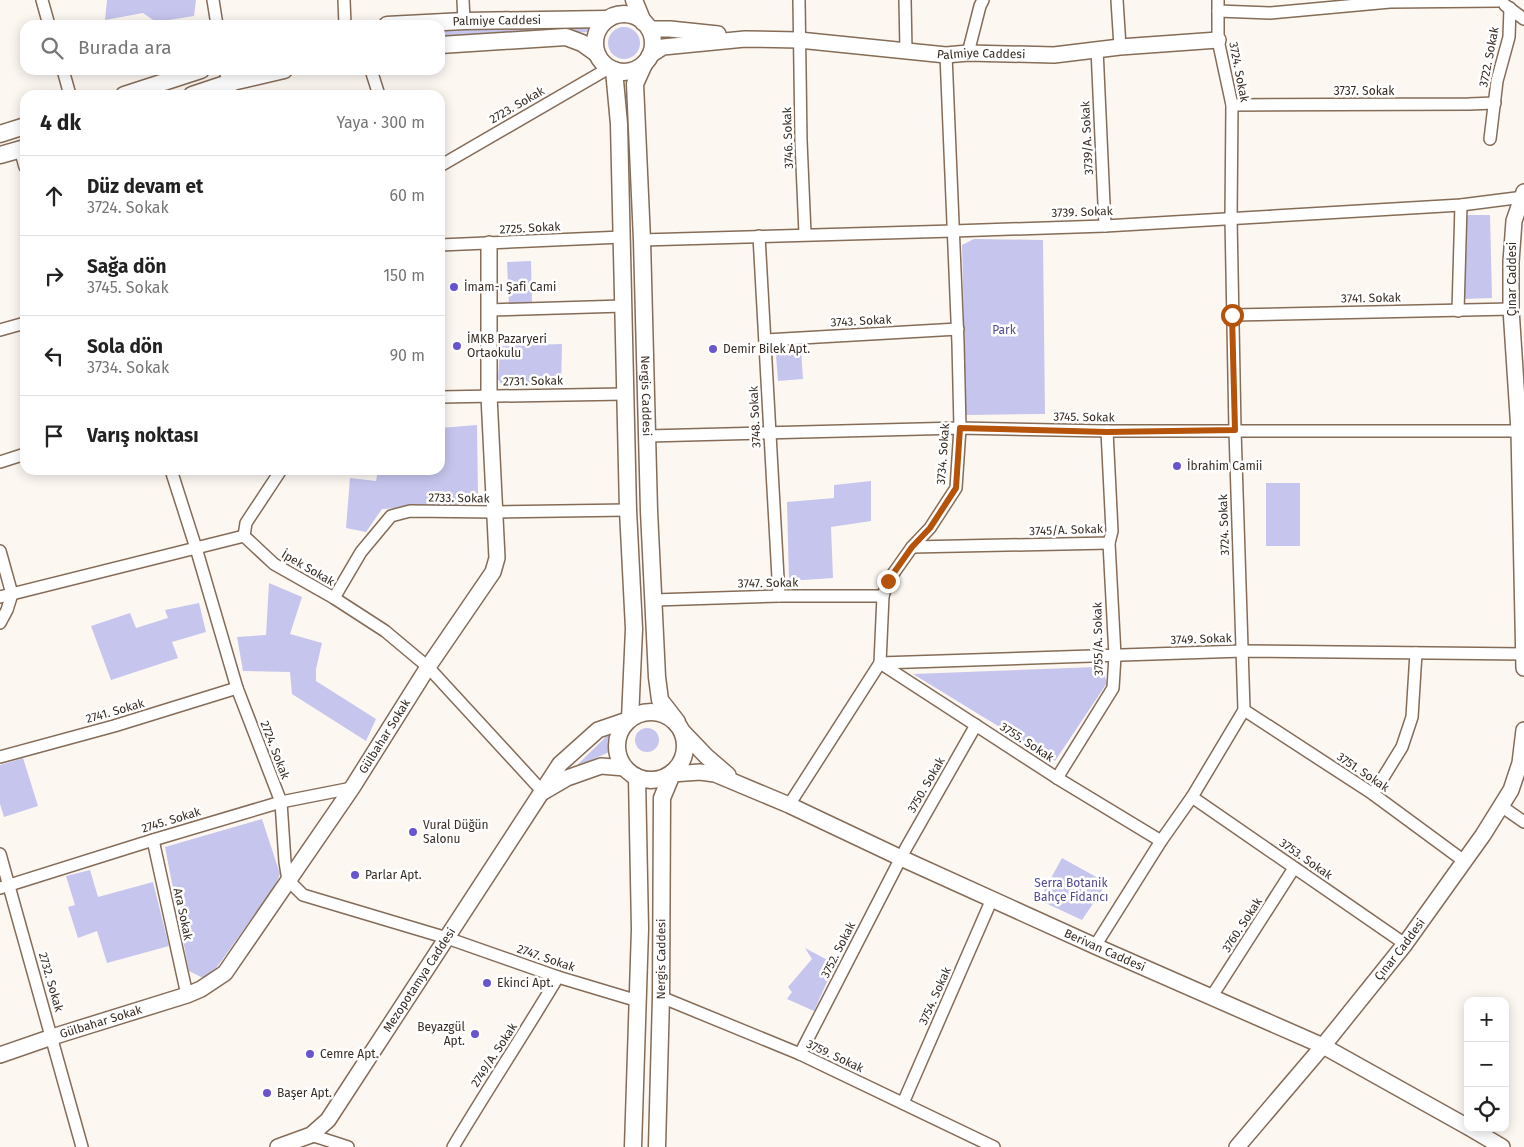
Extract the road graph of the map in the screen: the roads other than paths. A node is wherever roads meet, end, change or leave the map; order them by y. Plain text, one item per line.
1 (42, 0) edge
2 (213, 0) edge
3 (344, 0) edge
4 (463, 0) edge
5 (616, 0) edge
6 (634, 0) edge
7 (799, 0) edge
8 (905, 0) edge
9 (983, 0) edge
10 (1117, 0) edge
11 (1498, 0) edge
12 (1218, 6) edge
13 (1510, 8) junction
14 (610, 18) junction
15 (1524, 19) edge
16 (48, 20) edge
17 (216, 20) edge
18 (345, 20) edge
19 (464, 21) junction
20 (445, 22) edge
21 (646, 26) junction
22 (744, 39) junction
23 (799, 40) junction
24 (1218, 40) junction
25 (445, 45) edge
26 (1120, 47) junction
27 (1097, 49) junction
28 (906, 50) junction
29 (596, 53) junction
30 (968, 53) junction
31 (946, 55) junction
32 (646, 60) junction
33 (611, 69) junction
34 (64, 75) edge
35 (186, 75) edge
36 (262, 75) edge
37 (373, 75) edge
38 (228, 83) edge
39 (69, 90) edge
40 (139, 90) edge
41 (207, 90) edge
42 (377, 90) edge
43 (1495, 103) junction
44 (1232, 105) junction
45 (20, 128) edge
46 (0, 134) edge
47 (1490, 139) dead end
48 (20, 150) edge
49 (0, 155) edge
50 (445, 163) edge
51 (1523, 195) edge
52 (1461, 206) junction
53 (1231, 218) junction
54 (1105, 226) junction
55 (953, 232) junction
56 (805, 234) junction
57 (759, 236) junction
58 (622, 237) junction
59 (642, 240) junction
60 (489, 244) junction
61 (445, 245) edge
62 (623, 306) junction
63 (1511, 309) junction
64 (489, 310) junction
65 (1458, 311) junction
66 (1232, 315) junction
67 (20, 324) edge
68 (958, 329) junction
69 (0, 330) edge
70 (766, 340) junction
71 (625, 394) junction
72 (489, 396) junction
73 (445, 397) edge
74 (960, 428) junction
75 (1235, 430) junction
76 (1522, 431) edge
77 (1107, 432) junction
78 (769, 434) junction
79 (648, 436) junction
80 (20, 456) edge
81 (0, 462) edge
82 (173, 475) edge
83 (278, 475) edge
84 (628, 510) junction
85 (496, 512) junction
86 (244, 536) junction
87 (1109, 543) junction
88 (912, 547) junction
89 (196, 548) junction
90 (0, 551) edge
91 (12, 594) junction
92 (779, 596) junction
93 (883, 596) junction
94 (0, 597) edge
95 (334, 598) junction
96 (654, 600) junction
97 (0, 623) edge
98 (1243, 651) junction
99 (1416, 653) junction
100 (1524, 654) edge
101 (1115, 656) junction
102 (880, 663) junction
103 (428, 667) junction
104 (1524, 668) edge
105 (237, 688) junction
106 (1244, 710) junction
107 (630, 719) junction
108 (976, 725) junction
109 (680, 727) junction
110 (1524, 730) edge
111 (0, 757) edge
112 (631, 773) junction
113 (672, 774) junction
114 (1057, 778) junction
115 (737, 783) junction
116 (352, 788) junction
117 (542, 792) junction
118 (1373, 794) junction
119 (1192, 796) junction
120 (280, 802) junction
121 (789, 805) junction
122 (1501, 806) junction
123 (1524, 822) edge
124 (153, 840) junction
125 (1161, 841) junction
126 (0, 854) edge
127 (901, 858) junction
128 (1464, 861) junction
129 (1294, 868) junction
130 (288, 880) junction
131 (5, 886) edge
132 (992, 899) junction
133 (447, 938) junction
134 (1405, 944) junction
135 (1095, 946) junction
136 (558, 977) junction
137 (187, 995) junction
138 (1212, 996) junction
139 (661, 997) junction
140 (638, 1001) junction
141 (52, 1037) junction
142 (1323, 1046) junction
143 (800, 1054) junction
144 (0, 1055) edge
145 (903, 1103) junction
146 (1464, 1125) edge
147 (1476, 1132) edge
148 (311, 1135) junction
149 (82, 1147) edge
150 (278, 1147) edge
151 (348, 1147) edge
152 (453, 1147) edge
153 (633, 1147) edge
154 (657, 1147) edge
155 (994, 1147) edge
156 (1237, 1147) edge
157 (1502, 1147) edge

1 - 16 street
2 - 17 street
3 - 18 street
4 - 19 street
5 - 14 main road
6 - 21 main road
7 - 23 street, 3746. Sokak
8 - 28 street
9 - 30 street
10 - 26 street
11 - 12 street
11 - 13 street
12 - 24 street, 3724. Sokak
13 - 15 street
13 - 43 street, 3722. Sokak
14 - 19 main road, Palmiye Caddesi
14 - 21 main road
14 - 29 main road
19 - 20 main road, Palmiye Caddesi
21 - 22 street, Palmiye Caddesi
21 - 32 main road
22 - 23 street, Palmiye Caddesi
22 - 32 street, Palmiye Caddesi
23 - 28 street, Palmiye Caddesi
23 - 56 street, 3746. Sokak
24 - 26 street, Palmiye Caddesi
24 - 44 street, 3724. Sokak
25 - 29 main road, Palmiye Caddesi
26 - 27 street, Palmiye Caddesi
27 - 30 street, Palmiye Caddesi
27 - 54 street, 3739/A. Sokak
28 - 31 street, Palmiye Caddesi
29 - 33 main road
30 - 31 street, Palmiye Caddesi
31 - 55 street, 3734. Sokak
32 - 33 main road
32 - 59 main road, Nergis Caddesi
33 - 50 street, 2723. Sokak
33 - 58 main road, Nergis Caddesi
34 - 39 street
35 - 40 main road
36 - 38 main road
37 - 42 street
38 - 41 main road
43 - 44 street, 3737. Sokak
43 - 47 street, 3722. Sokak
44 - 53 street, 3724. Sokak
45 - 46 main road
48 - 49 main road
51 - 52 street, 3739. Sokak
51 - 63 street, Çınar Caddesi
52 - 53 street, 3739. Sokak
52 - 65 street
53 - 54 street, 3739. Sokak
53 - 66 street, 3724. Sokak
54 - 55 street, 3739. Sokak
55 - 56 street, 3739. Sokak
55 - 68 street, 3734. Sokak
56 - 57 street, 3739. Sokak
57 - 59 street, 3739. Sokak
57 - 70 street, 3748. Sokak
58 - 60 street, 2725. Sokak
58 - 62 main road, Nergis Caddesi
59 - 79 main road, Nergis Caddesi
60 - 61 street, 2725. Sokak
60 - 64 street, Gülbahar Sokak
62 - 64 street
62 - 71 main road, Nergis Caddesi
63 - 65 street, 3741. Sokak
63 - 76 street, Çınar Caddesi
64 - 72 street, Gülbahar Sokak
65 - 66 street, 3741. Sokak
66 - 75 street, 3724. Sokak
67 - 69 street
68 - 70 street, 3743. Sokak
68 - 74 street, 3734. Sokak
70 - 78 street, 3748. Sokak
71 - 72 street, 2731. Sokak
71 - 84 main road, Nergis Caddesi
72 - 73 street, 2731. Sokak
72 - 85 street, Gülbahar Sokak
74 - 77 street, 3745. Sokak
74 - 78 street, 3745. Sokak
74 - 88 street, 3734. Sokak
75 - 76 street, 3745. Sokak
75 - 77 street, 3745. Sokak
75 - 98 street, 3724. Sokak
76 - 100 street, Çınar Caddesi
77 - 87 street, 3745/A. Sokak
78 - 79 street, 3745. Sokak
78 - 92 street, 3748. Sokak
79 - 96 main road, Nergis Caddesi
80 - 81 street
82 - 89 street, 2724. Sokak
83 - 86 street
84 - 85 street, 2733. Sokak
84 - 107 main road, Nergis Caddesi
85 - 95 street, 2733. Sokak
85 - 103 street, Gülbahar Sokak
86 - 89 street
86 - 95 street, İpek Sokak
87 - 88 street, 3745/A. Sokak
87 - 101 street, 3755/A. Sokak
88 - 93 street, 3734. Sokak
89 - 91 street
89 - 105 street, 2724. Sokak
90 - 91 street
91 - 94 street
91 - 97 street
92 - 93 street, 3747. Sokak
92 - 96 street, 3747. Sokak
93 - 102 street, 3734. Sokak
95 - 103 street, İpek Sokak
96 - 109 main road, Nergis Caddesi
98 - 99 street, 3749. Sokak
98 - 101 street, 3749. Sokak
98 - 106 street, 3724. Sokak
99 - 100 street, 3749. Sokak
99 - 118 street
100 - 104 street, Çınar Caddesi
101 - 102 street, 3749. Sokak
101 - 114 street, 3755/A. Sokak
102 - 108 street, 3755. Sokak
102 - 121 street
103 - 116 street, Gülbahar Sokak
103 - 117 street, İpek Sokak
105 - 111 street, 2741. Sokak
105 - 120 street, 2724. Sokak
106 - 118 street, 3751. Sokak
106 - 119 street
107 - 109 main road
107 - 112 main road
107 - 117 street, Mezopotamya Caddesi
108 - 114 street, 3755. Sokak
108 - 127 street, 3750. Sokak
109 - 113 main road
109 - 115 street
110 - 122 street, Çınar Caddesi
112 - 113 main road
112 - 117 street, Mezopotamya Caddesi
112 - 140 main road, Nergis Caddesi
113 - 115 street, Berivan Caddesi
113 - 139 main road, Nergis Caddesi
114 - 125 street, 3755. Sokak
115 - 121 street, Berivan Caddesi
116 - 120 street, 2745. Sokak
116 - 130 street, Gülbahar Sokak
117 - 133 street, Mezopotamya Caddesi
118 - 128 street, 3751. Sokak
119 - 125 street
119 - 129 street, 3753. Sokak
120 - 124 street, 2745. Sokak
120 - 130 street, 2724. Sokak
121 - 127 street, Berivan Caddesi
122 - 123 street
122 - 128 street, Çınar Caddesi
124 - 131 street, 2745. Sokak
124 - 137 street, Ara Sokak
125 - 135 street
126 - 131 street, 2732. Sokak
127 - 132 street, Berivan Caddesi
127 - 143 street, 3752. Sokak
128 - 134 street, Çınar Caddesi
129 - 134 street, 3753. Sokak
129 - 138 street, 3760. Sokak
130 - 133 street
130 - 137 street, Gülbahar Sokak
131 - 141 street, 2732. Sokak
132 - 135 street, Berivan Caddesi
132 - 145 street, 3754. Sokak
133 - 136 street, 2747. Sokak
133 - 148 street, Mezopotamya Caddesi
134 - 142 street, Çınar Caddesi
135 - 138 street, Berivan Caddesi
136 - 140 street, 2747. Sokak
136 - 152 street, 2749/A. Sokak
137 - 141 street, Gülbahar Sokak
138 - 142 street, Berivan Caddesi
139 - 143 street, 3759. Sokak
139 - 154 main road, Nergis Caddesi
140 - 153 main road, Nergis Caddesi
141 - 144 street, Gülbahar Sokak
141 - 149 street, 2732. Sokak
142 - 146 street, Berivan Caddesi
142 - 156 street, Çınar Caddesi
143 - 145 street, 3759. Sokak
145 - 155 street, 3759. Sokak
147 - 157 street, Berivan Caddesi
148 - 150 street, Mezopotamya Caddesi
148 - 151 street

